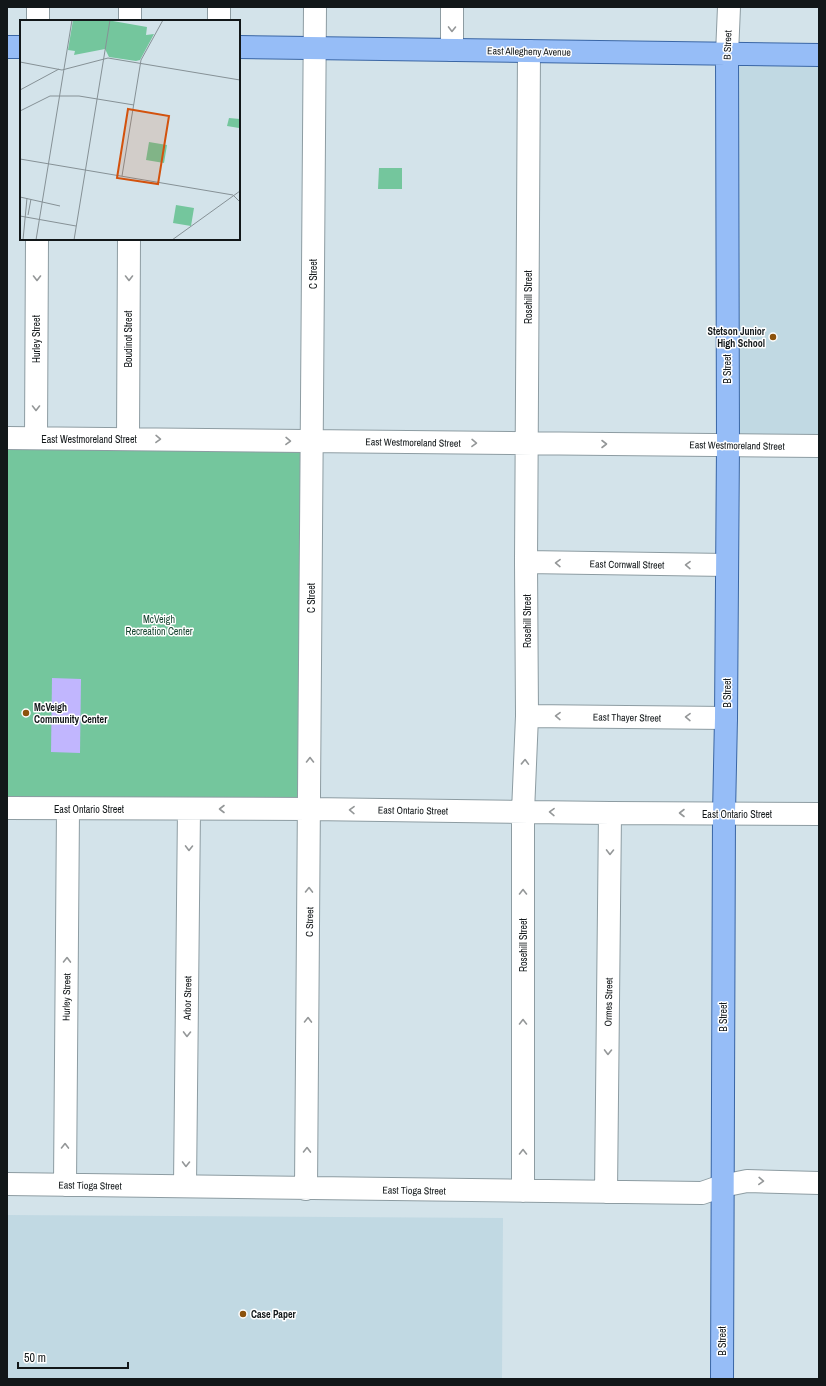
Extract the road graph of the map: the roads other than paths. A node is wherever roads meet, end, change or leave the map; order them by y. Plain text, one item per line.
1 (38, 7) edge
2 (130, 7) edge
3 (219, 7) edge
4 (315, 7) edge
5 (452, 7) edge
6 (728, 7) edge
7 (38, 20) edge
8 (130, 20) edge
9 (219, 20) edge
10 (7, 47) edge
11 (20, 47) edge
12 (240, 47) edge
13 (314, 48) junction
14 (452, 50) junction
15 (529, 51) junction
16 (727, 54) junction
17 (819, 55) edge
18 (37, 240) edge
19 (129, 240) edge
20 (7, 438) edge
21 (36, 438) junction
22 (128, 439) junction
23 (312, 441) junction
24 (527, 443) junction
25 (728, 444) junction
26 (819, 446) edge
27 (526, 562) junction
28 (727, 565) junction
29 (527, 716) junction
30 (726, 718) junction
31 (7, 808) edge
32 (68, 809) junction
33 (189, 809) junction
34 (310, 809) junction
35 (523, 812) junction
36 (610, 813) junction
37 (724, 814) junction
38 (819, 814) edge
39 (819, 1183) edge
40 (7, 1184) edge
41 (64, 1185) junction
42 (186, 1186) junction
43 (722, 1186) junction
44 (306, 1188) junction
45 (523, 1191) junction
46 (606, 1192) junction
47 (722, 1379) edge

1 - 7 street
2 - 8 street
3 - 9 street
4 - 13 street, C Street
5 -> 14 street
6 - 16 street, B Street
10 - 11 main road
12 - 13 main road, East Allegheny Avenue
13 - 14 main road, East Allegheny Avenue
13 - 23 street, C Street
14 - 15 main road, East Allegheny Avenue
15 - 16 main road, East Allegheny Avenue
15 - 24 street, Rosehill Street
16 - 17 main road, East Allegheny Avenue
16 - 25 main road, B Street
18 -> 21 street, Hurley Street
19 -> 22 street, Boudinot Street
20 - 21 street, East Westmoreland Street
21 - 22 street, East Westmoreland Street
22 -> 23 street, East Westmoreland Street
23 -> 24 street, East Westmoreland Street
34 -> 23 street, C Street
24 -> 25 street, East Westmoreland Street
24 - 27 street, Rosehill Street
25 - 26 street, East Westmoreland Street
25 - 28 main road, B Street
28 -> 27 street, East Cornwall Street
27 - 29 street, Rosehill Street
28 - 30 main road, B Street
30 -> 29 street, East Thayer Street
35 -> 29 street, Rosehill Street
30 - 37 main road, B Street
31 - 32 street, East Ontario Street
32 - 33 street, East Ontario Street
41 -> 32 street, Hurley Street
34 -> 33 street, East Ontario Street
33 -> 42 street, Arbor Street
35 -> 34 street, East Ontario Street
44 -> 34 street, C Street
36 -> 35 street, East Ontario Street
45 -> 35 street, Rosehill Street
37 -> 36 street, East Ontario Street
36 -> 46 street, Ormes Street
37 - 38 street, East Ontario Street
37 - 43 main road, B Street
43 -> 39 street, East Tioga Street
40 - 41 street, East Tioga Street
41 - 42 street, East Tioga Street
42 - 44 street, East Tioga Street
43 - 46 street, East Tioga Street
43 - 47 main road, B Street
44 - 45 street, East Tioga Street
45 - 46 street, East Tioga Street

